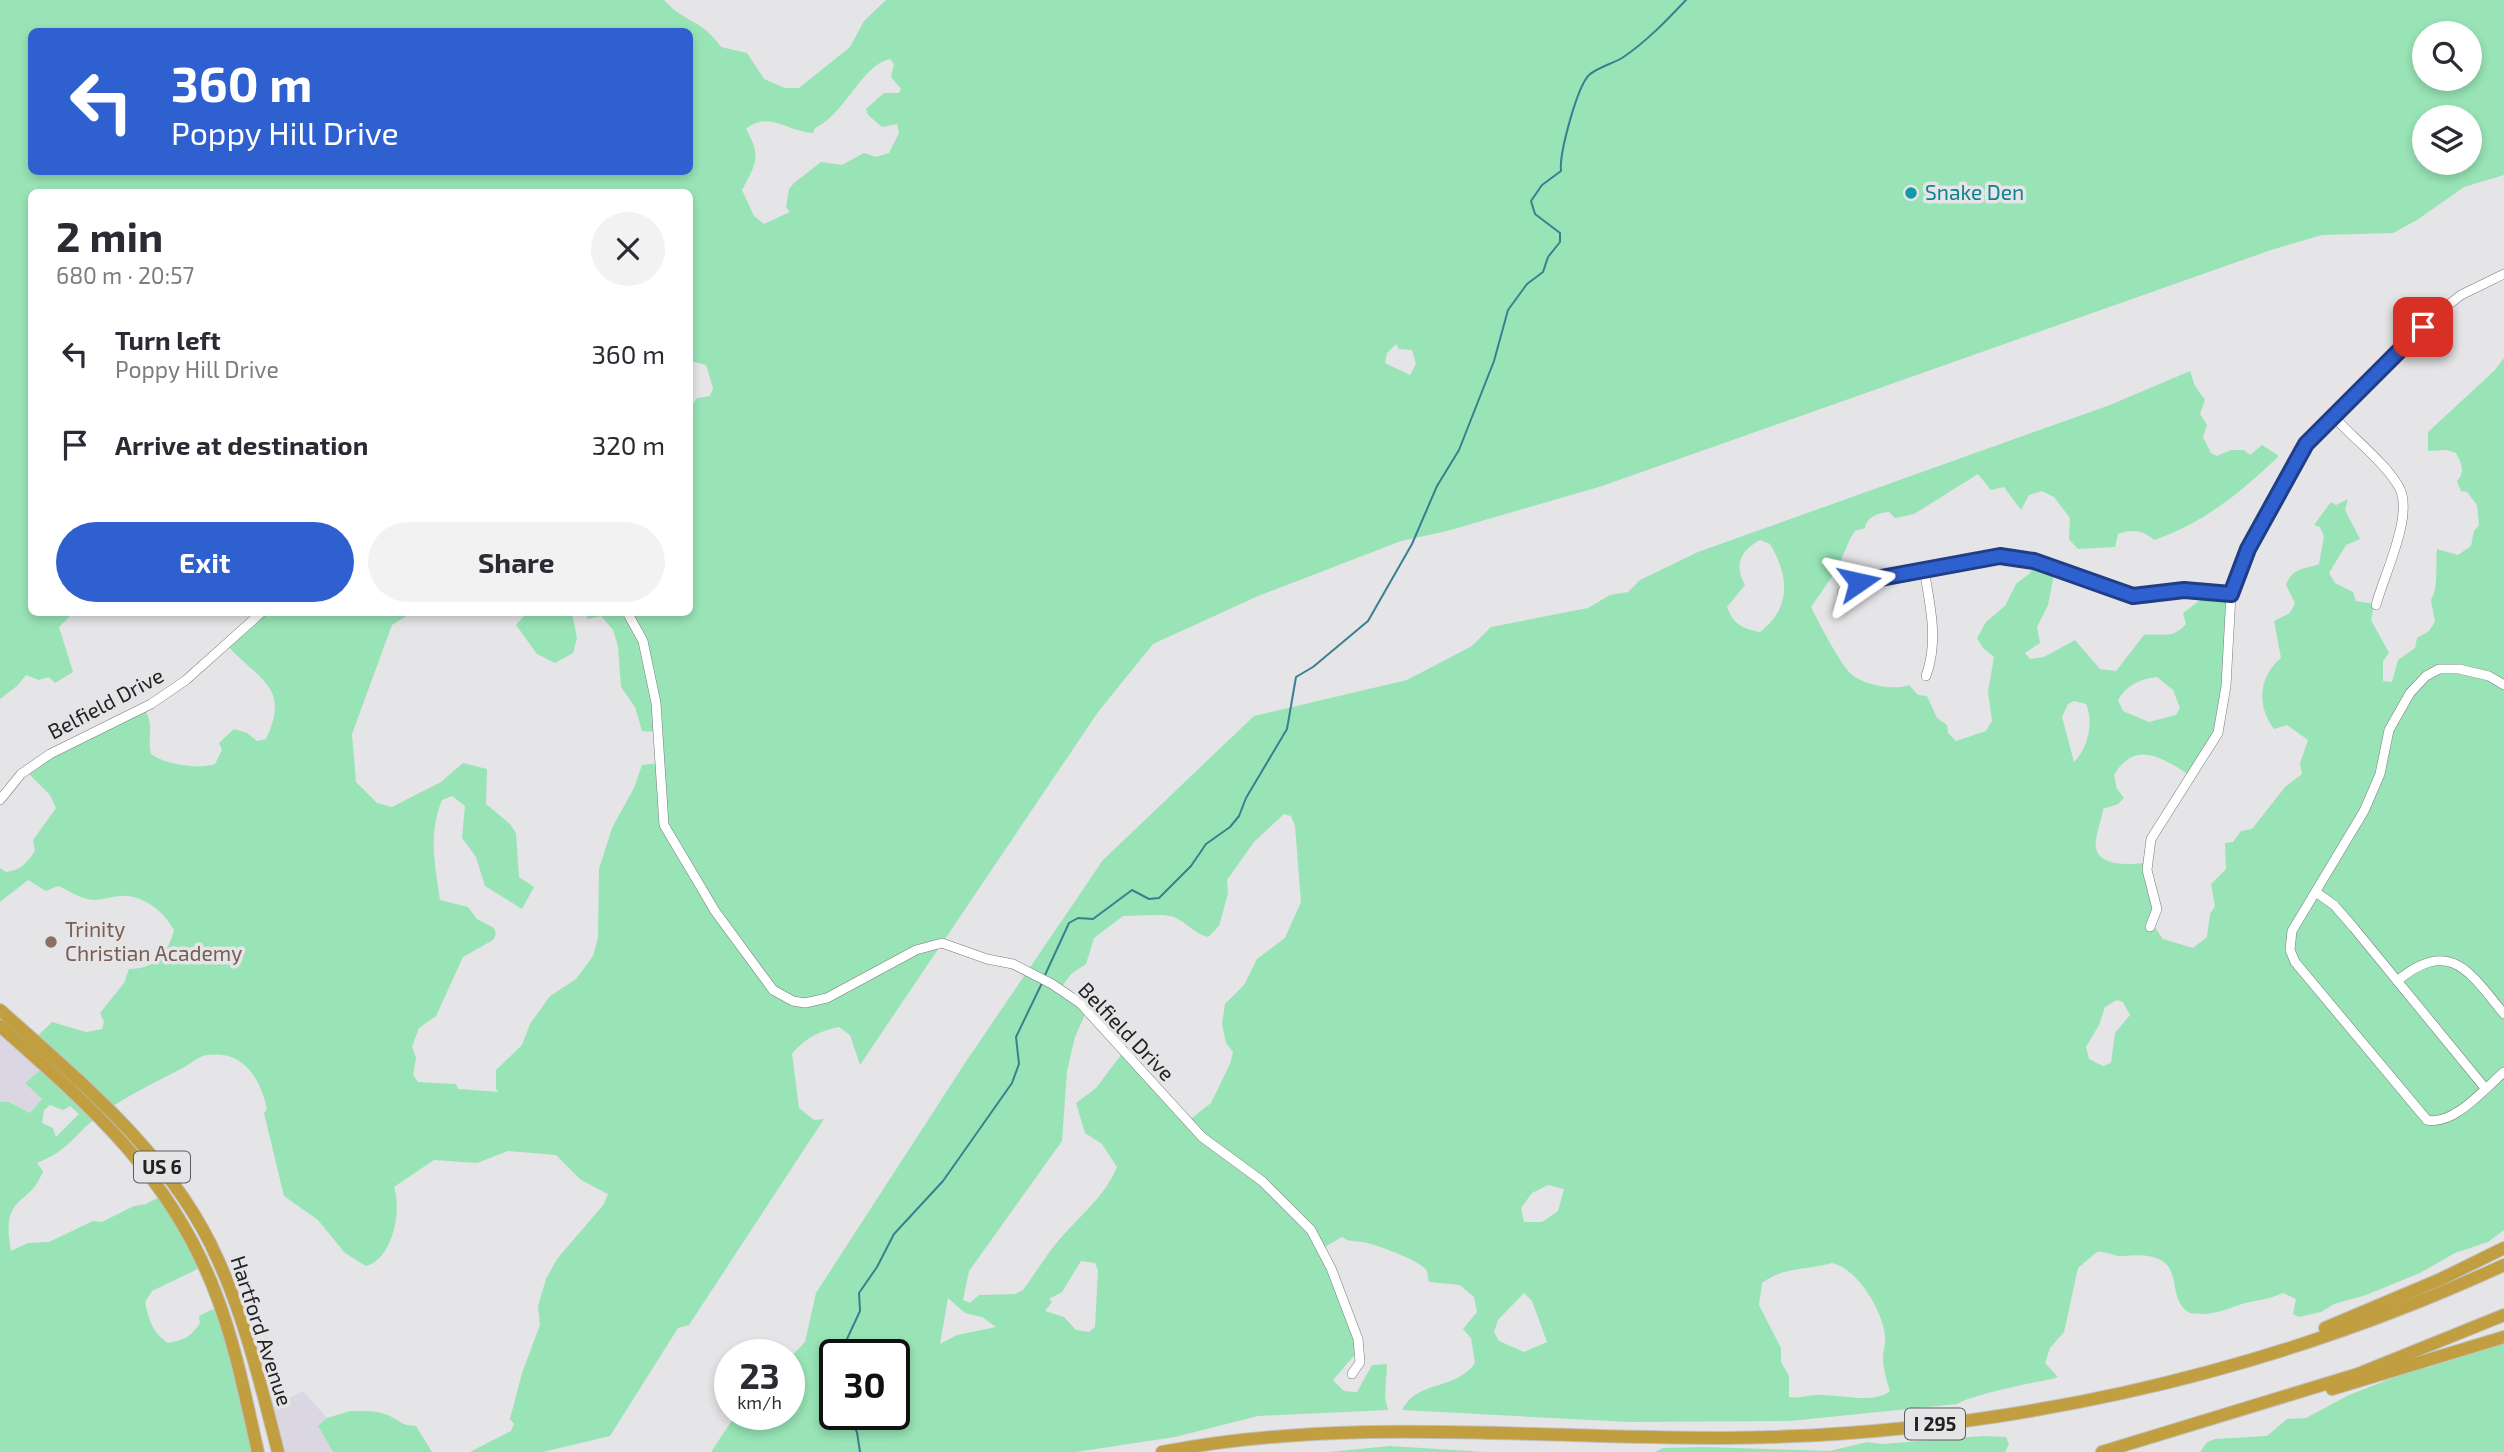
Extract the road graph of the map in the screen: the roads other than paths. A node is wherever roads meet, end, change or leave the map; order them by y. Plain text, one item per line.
1 (2504, 274) edge
2 (2334, 417) junction
3 (1924, 569) junction
4 (1842, 592) dead end
5 (2231, 594) junction
6 (2376, 605) dead end
7 (258, 616) edge
8 (629, 616) edge
9 (1926, 676) dead end
10 (2504, 685) edge
11 (0, 800) edge
12 (2316, 892) junction
13 (2150, 927) dead end
14 (2397, 981) junction
15 (0, 1010) edge
16 (2504, 1014) edge
17 (0, 1026) edge
18 (2504, 1072) edge
19 (2485, 1088) junction
20 (2504, 1248) edge
21 (2504, 1265) edge
22 (2504, 1315) edge
23 (2504, 1337) edge
24 (2252, 1359) junction
25 (1352, 1374) dead end
26 (2297, 1393) junction
27 (258, 1452) edge
28 (278, 1452) edge
29 (1162, 1452) edge
30 (2102, 1452) edge

1 - 2 street
2 - 5 street
2 - 6 street
3 - 4 street
3 - 5 street
3 - 9 street
5 - 13 street
7 - 11 street, Belfield Drive
8 - 25 street, Belfield Drive
10 - 12 street
12 - 14 street
12 - 19 street
14 - 16 street
14 - 19 street
15 - 28 highway, Hartford Avenue / US 6
17 - 27 highway, Hartford Avenue / US 6
18 - 19 street
20 - 24 highway
21 - 24 highway, I 295
22 - 26 highway
23 - 26 highway
24 - 29 highway, I 295
26 - 30 highway

